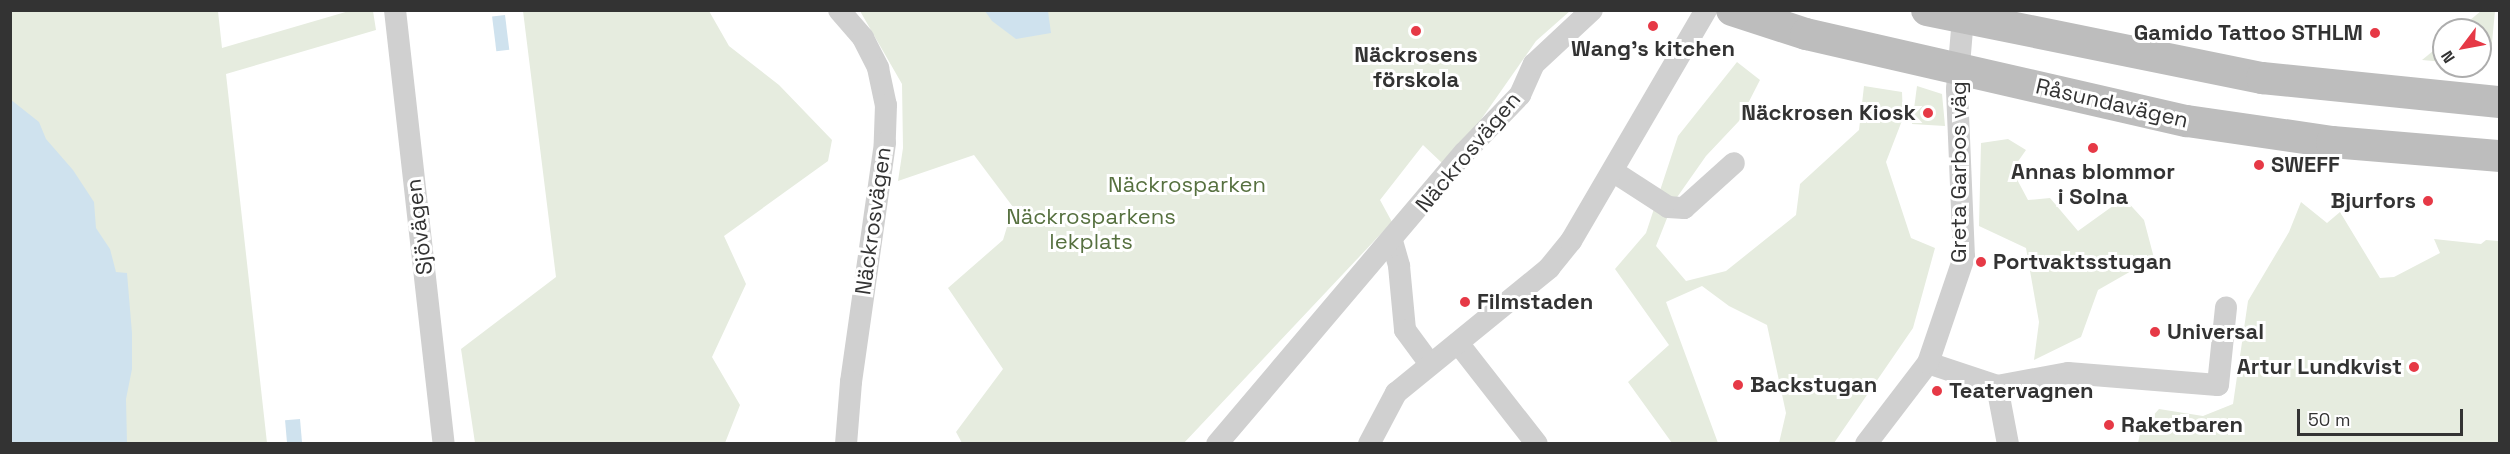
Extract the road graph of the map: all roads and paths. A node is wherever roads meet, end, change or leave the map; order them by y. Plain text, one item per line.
1 (395, 10) edge
2 (839, 10) edge
3 (1592, 10) edge
4 (1706, 10) edge
5 (1732, 10) edge
6 (1927, 10) edge
7 (1963, 18) junction
8 (1959, 67) junction
9 (2499, 102) edge
10 (2499, 156) edge
11 (1734, 163) dead end
12 (1614, 172) junction
13 (1392, 241) junction
14 (2226, 307) dead end
15 (1458, 343) junction
16 (1928, 363) junction
17 (1430, 364) junction
18 (1997, 386) junction
19 (444, 444) edge
20 (846, 444) edge
21 (1217, 444) edge
22 (1369, 444) edge
23 (1537, 444) edge
24 (1866, 444) edge
25 (2008, 444) edge

1 - 19 street, Sjövägen
2 - 20 street, Näckrosvägen
3 - 13 street, Näckrosvägen
4 - 12 street
5 - 8 street, Råsundavägen
6 - 7 street
7 - 8 street, Greta Garbos väg
7 - 9 street
8 - 10 street, Råsundavägen
8 - 16 street, Greta Garbos väg
11 - 12 street
12 - 15 street
13 - 17 street
13 - 21 street, Näckrosvägen
14 - 18 street
15 - 17 street
15 - 23 street
16 - 18 street
16 - 24 street, Greta Garbos väg
17 - 22 street
18 - 25 street

